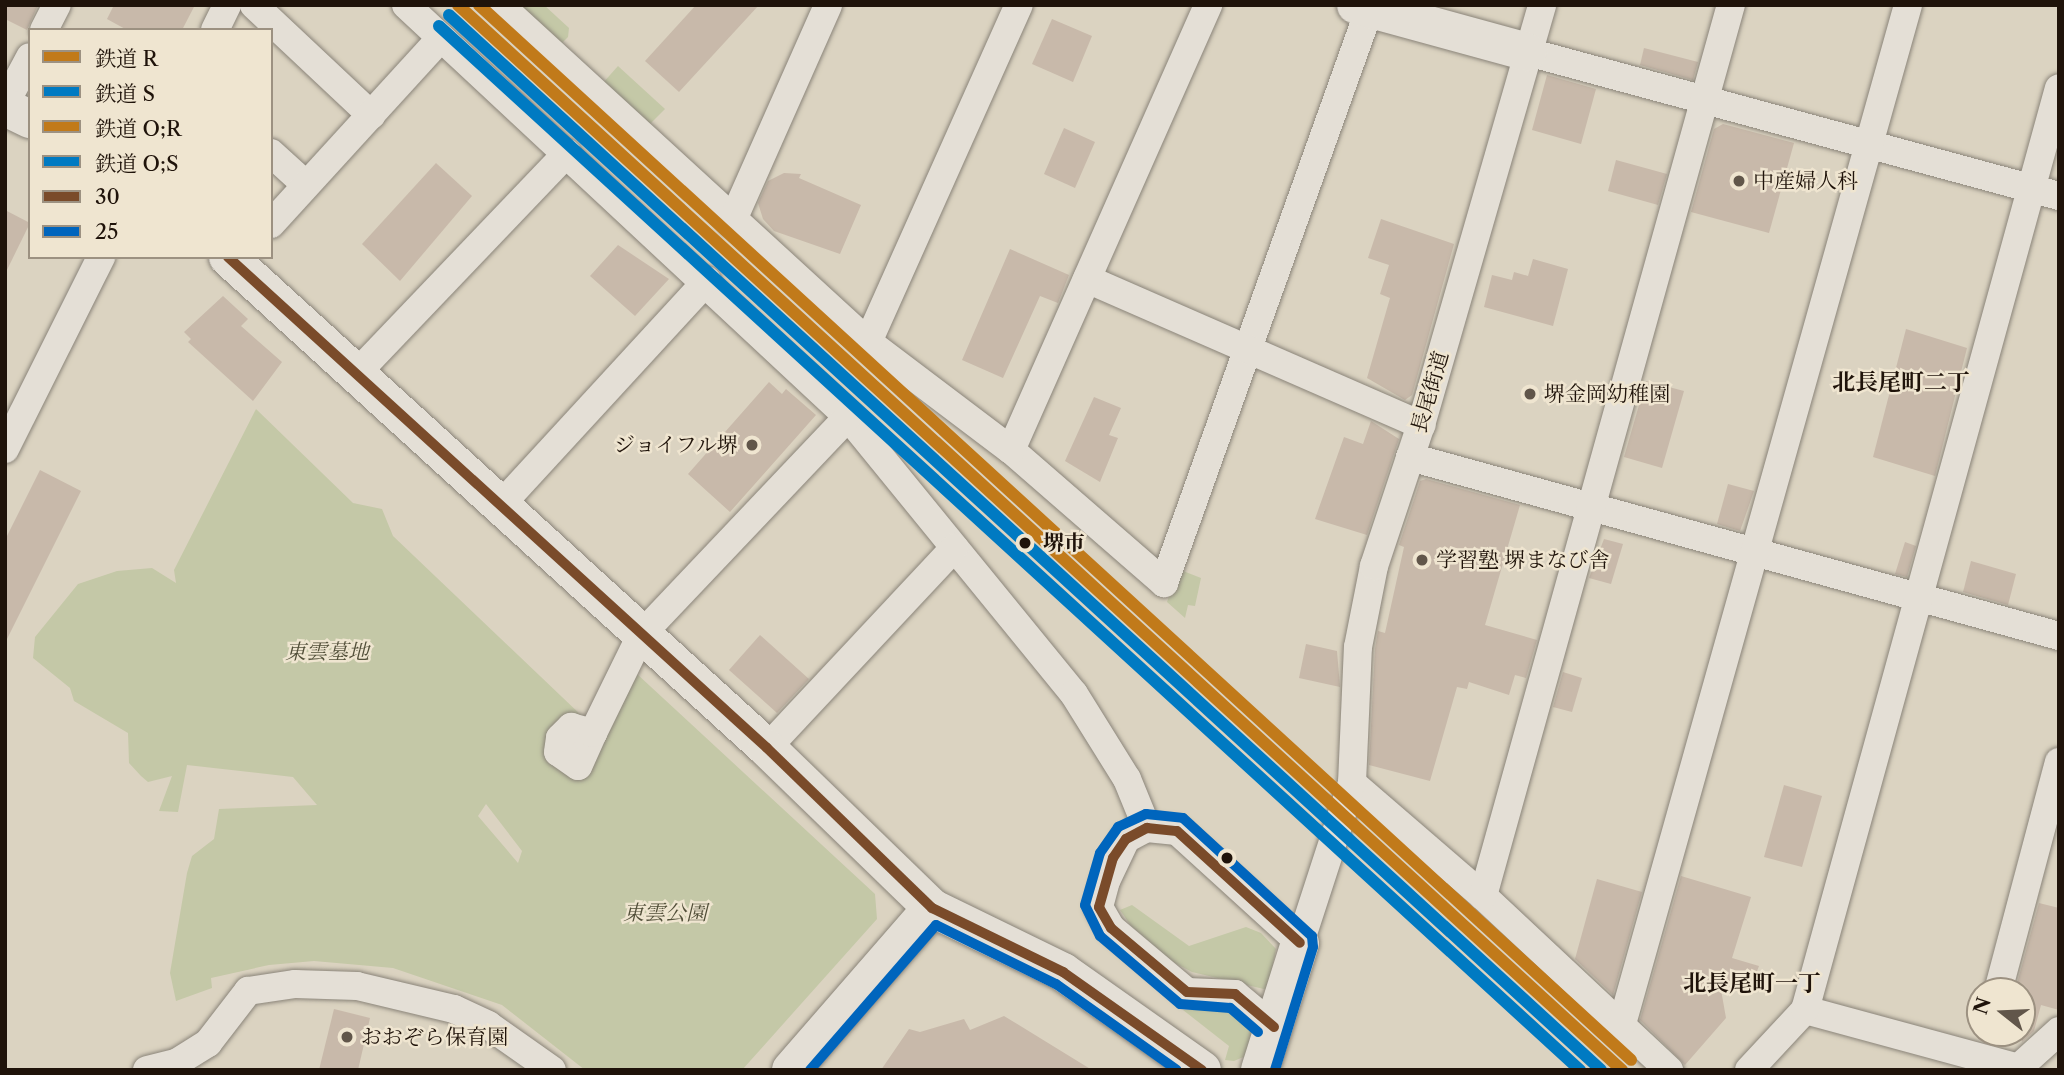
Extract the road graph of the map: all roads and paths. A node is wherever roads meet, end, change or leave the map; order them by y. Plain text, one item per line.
1 (57, 5) edge
2 (227, 5) edge
3 (254, 5) edge
4 (406, 5) edge
5 (500, 5) edge
6 (828, 5) edge
7 (1019, 5) edge
8 (1208, 5) edge
9 (1542, 5) edge
10 (1731, 5) edge
11 (1908, 5) edge
12 (1365, 7) edge
13 (45, 28) edge
14 (216, 28) edge
15 (441, 38) junction
16 (1528, 52) junction
17 (28, 61) edge
18 (2059, 88) edge
19 (1705, 100) junction
20 (5, 105) edge
21 (371, 115) junction
22 (28, 118) edge
23 (1870, 145) junction
24 (567, 153) junction
25 (273, 155) edge
26 (306, 185) junction
27 (2031, 188) junction
28 (2059, 196) edge
29 (273, 222) edge
30 (732, 222) junction
31 (100, 259) edge
32 (235, 259) edge
33 (1087, 279) junction
34 (707, 281) junction
35 (868, 342) junction
36 (1248, 349) junction
37 (355, 375) junction
38 (848, 417) junction
39 (1421, 425) junction
40 (5, 449) edge
41 (1012, 450) junction
42 (1410, 457) junction
43 (498, 508) junction
44 (1593, 509) junction
45 (954, 548) junction
46 (1757, 553) junction
47 (1922, 599) junction
48 (641, 635) junction
49 (2059, 636) edge
50 (593, 733) dead end
51 (767, 748) junction
52 (2059, 762) edge
53 (1352, 783) junction
54 (1147, 828) junction
55 (1483, 896) junction
56 (932, 908) junction
57 (1300, 943) junction
58 (2002, 977) edge
59 (1805, 1010) junction
60 (1622, 1024) junction
61 (1274, 1027) junction
62 (2059, 1031) edge
63 (1981, 1054) edge
64 (2017, 1069) edge
65 (147, 1070) edge
66 (552, 1070) edge
67 (791, 1070) edge
68 (1202, 1070) edge
69 (1260, 1070) edge
70 (1669, 1070) edge
71 (1749, 1070) edge

1 - 13 street
2 - 14 street
3 - 21 street
4 - 15 street
5 - 30 street
6 - 30 street
7 - 35 street
8 - 33 street
9 - 16 street, 長尾街道
10 - 19 street
11 - 23 street
12 - 16 street
12 - 36 street
15 - 21 street
15 - 24 street
16 - 19 street
16 - 39 street, 長尾街道
17 - 20 street
18 - 27 street
19 - 23 street
19 - 44 street
20 - 22 street
21 - 26 street
23 - 27 street
23 - 46 street
24 - 34 street
24 - 37 street
25 - 26 street
26 - 29 street
27 - 28 street
27 - 47 street
30 - 35 street
31 - 40 street
32 - 37 street
33 - 36 street
33 - 41 street
34 - 38 street
34 - 43 street
35 - 41 street
36 - 39 street
36 - 41 street
37 - 43 street
38 - 45 street
38 - 48 street
39 - 42 street, 長尾街道
42 - 44 street
42 - 53 street, 長尾街道
43 - 48 street
44 - 46 street
44 - 55 street
45 - 51 street
45 - 54 street
46 - 47 street
46 - 60 street
47 - 49 street
47 - 59 street
48 - 50 street
48 - 51 street
51 - 56 street
52 - 58 street
53 - 55 street
53 - 57 street, 長尾街道
54 - 57 street
54 - 61 street
55 - 60 street
56 - 67 street
56 - 68 street
57 - 61 street
59 - 63 street
59 - 71 street
60 - 70 street
61 - 69 street
62 - 64 street
63 - 64 street
65 - 66 street

